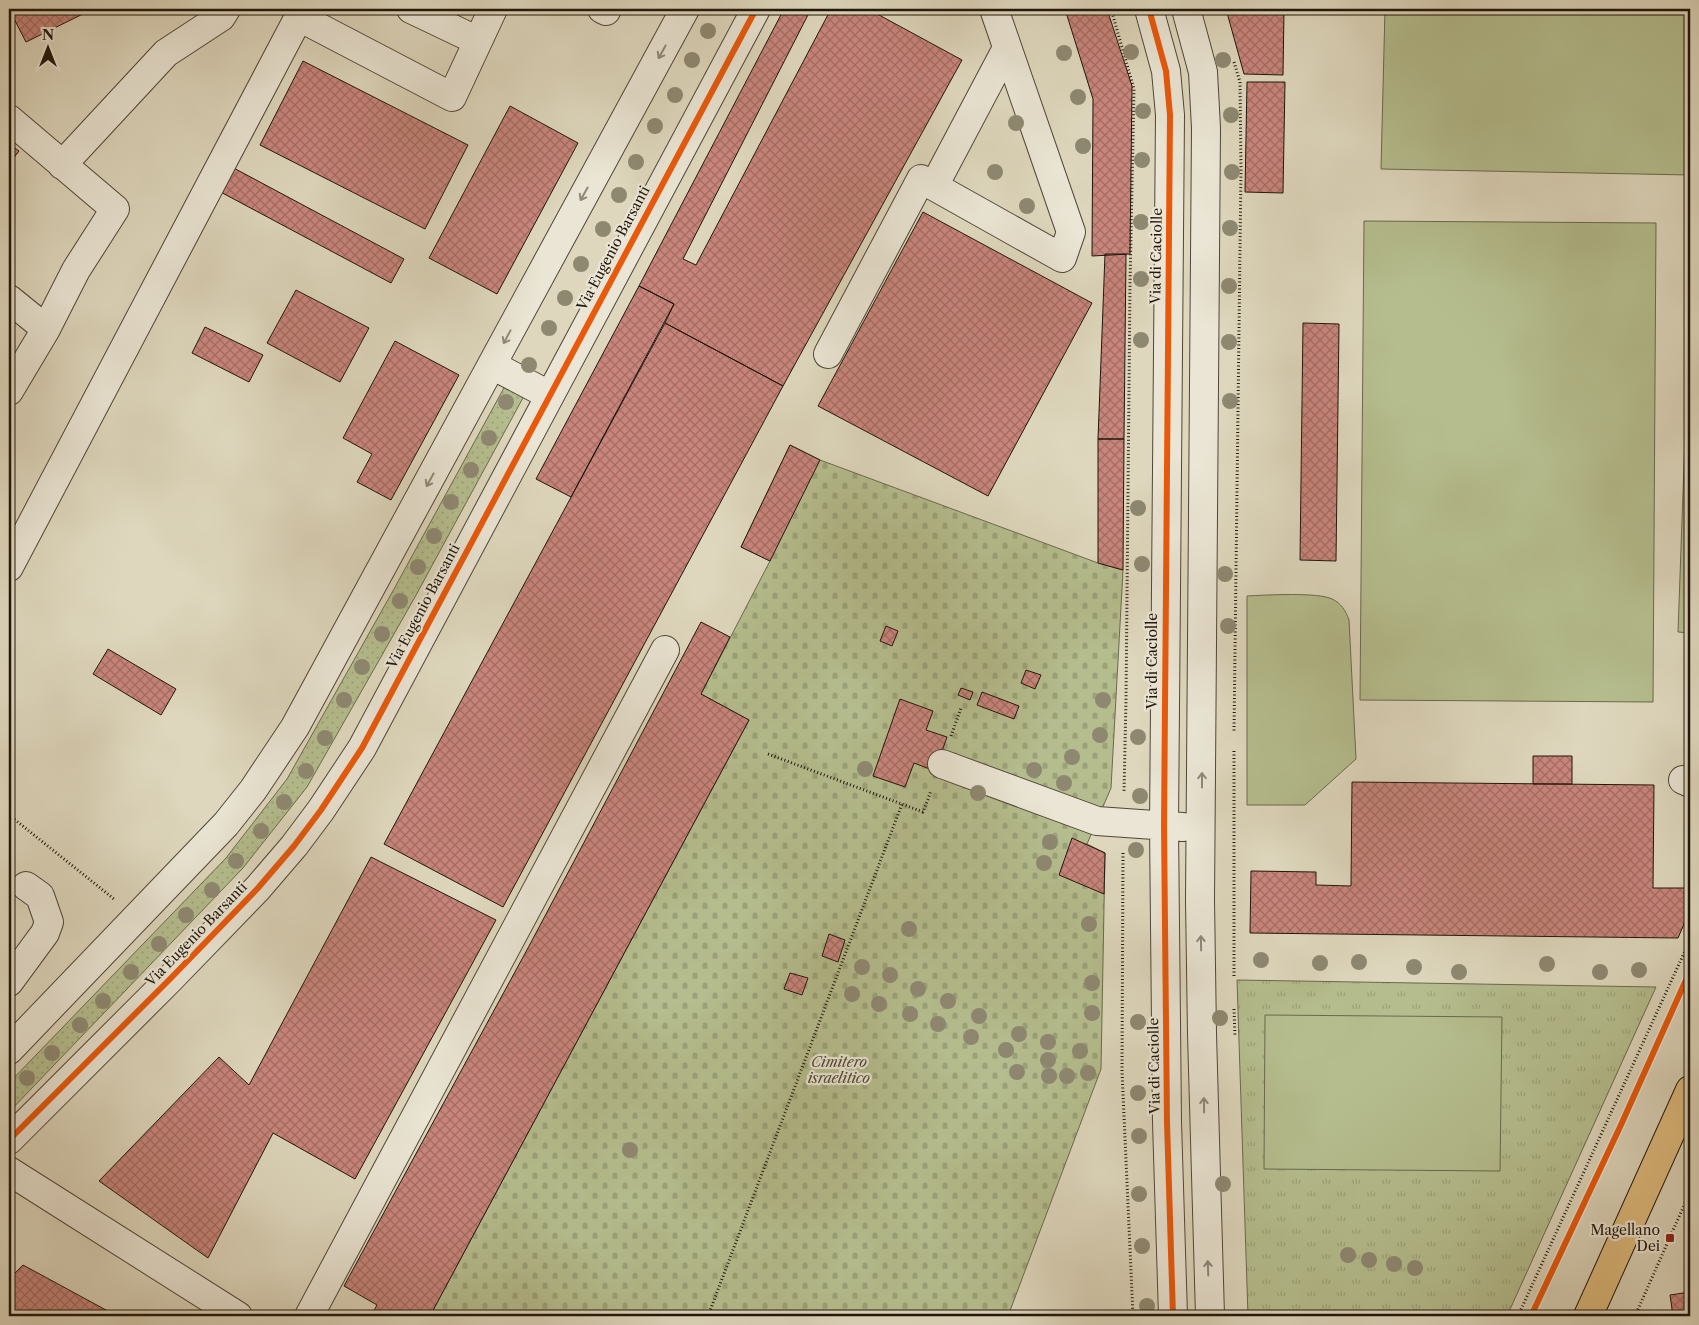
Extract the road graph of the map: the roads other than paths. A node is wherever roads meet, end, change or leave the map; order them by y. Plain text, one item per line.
1 (226, 9) edge
2 (411, 9) edge
3 (493, 9) edge
4 (602, 9) edge
5 (607, 9) edge
6 (685, 9) edge
7 (756, 9) edge
8 (994, 9) edge
9 (1149, 9) edge
10 (301, 13) edge
11 (1188, 17) edge
12 (1157, 36) junction
13 (478, 41) junction
14 (1007, 48) junction
15 (9, 118) edge
16 (62, 164) junction
17 (934, 186) junction
18 (9, 299) edge
19 (46, 329) junction
20 (828, 354) dead end
21 (492, 365) junction
22 (9, 391) edge
23 (549, 395) junction
24 (1167, 411) junction
25 (1204, 411) junction
26 (9, 566) edge
27 (665, 650) dead end
28 (942, 764) road end
29 (1164, 826) junction
30 (1202, 828) junction
31 (26, 886) dead end
32 (9, 982) edge
33 (9, 1050) edge
34 (1690, 1090) edge
35 (9, 1140) edge
36 (9, 1171) edge
37 (238, 1316) edge
38 (309, 1316) edge
39 (1173, 1316) edge
40 (1210, 1316) edge
41 (1588, 1316) edge

1 - 16 street
2 - 13 street
3 - 13 street
4 - 5 street
6 -> 21 street
7 - 23 street, Via Eugenio Barsanti
8 - 14 street
9 - 12 street, Via di Caciolle
10 - 13 street
10 - 26 street
11 - 12 street
11 - 25 street
12 - 24 street, Via di Caciolle
14 - 17 street
14 - 17 street
15 - 16 street
16 - 19 street
17 - 20 street
18 - 19 street
19 - 22 street
21 - 23 street
21 -> 33 street
23 - 35 street, Via Eugenio Barsanti
24 - 25 street
24 - 29 street, Via di Caciolle
30 -> 25 street
27 - 38 street
28 - 29 street
29 - 30 street
29 - 39 street, Via di Caciolle
40 -> 30 street
31 - 32 street
34 - 41 main road
36 - 37 street

